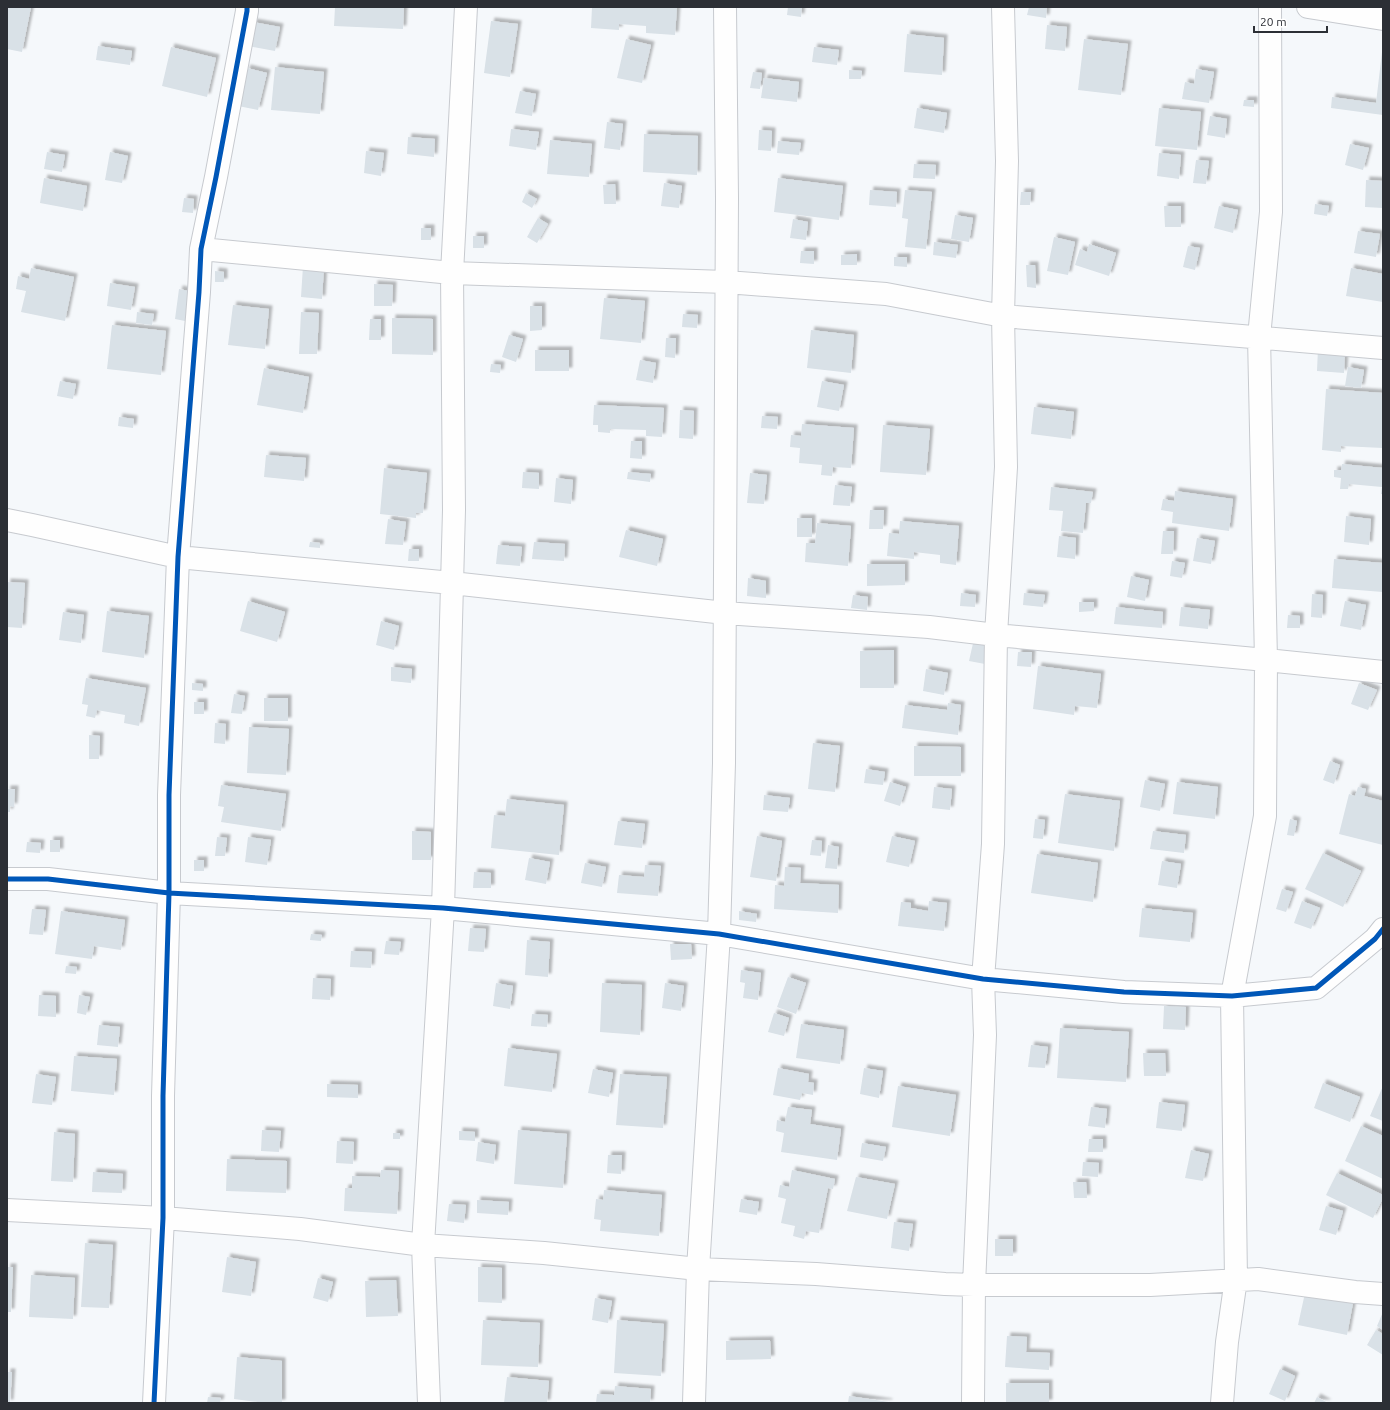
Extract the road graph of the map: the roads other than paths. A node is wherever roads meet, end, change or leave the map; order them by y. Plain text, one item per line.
1 (247, 7) edge
2 (466, 7) edge
3 (725, 7) edge
4 (1003, 7) edge
5 (1270, 7) edge
6 (1308, 7) edge
7 (1383, 19) edge
8 (201, 249) junction
9 (452, 273) junction
10 (726, 282) junction
11 (1003, 316) junction
12 (1259, 337) junction
13 (1383, 348) edge
14 (7, 520) edge
15 (178, 557) junction
16 (452, 583) junction
17 (725, 613) junction
18 (996, 635) junction
19 (1266, 660) junction
20 (1383, 672) edge
21 (7, 879) edge
22 (169, 893) junction
23 (443, 908) junction
24 (1383, 929) edge
25 (719, 934) junction
26 (983, 979) junction
27 (1232, 996) junction
28 (7, 1210) edge
29 (163, 1218) junction
30 (423, 1245) junction
31 (698, 1269) junction
32 (1236, 1279) junction
33 (974, 1285) junction
34 (1383, 1294) edge
35 (154, 1403) edge
36 (429, 1403) edge
37 (694, 1403) edge
38 (973, 1403) edge
39 (1222, 1403) edge

1 - 8 street
2 - 9 street
3 - 10 street
4 - 11 street
5 - 12 street
6 - 7 street
8 - 9 street
8 - 15 street
9 - 10 street
9 - 16 street
10 - 11 street
10 - 17 street
11 - 12 street
11 - 18 street
12 - 13 street
12 - 19 street
14 - 15 street
15 - 16 street
15 - 22 street
16 - 17 street
16 - 23 street
17 - 18 street
17 - 25 street
18 - 19 street
18 - 26 street
19 - 20 street
19 - 27 street
21 - 22 street
22 - 23 street
22 - 29 street
23 - 25 street
23 - 30 street
24 - 27 street
25 - 26 street
25 - 31 street
26 - 27 street
26 - 33 street
27 - 32 street
28 - 29 street
29 - 30 street
29 - 35 street
30 - 31 street
30 - 36 street
31 - 33 street
31 - 37 street
32 - 33 street
32 - 34 street
32 - 39 street
33 - 38 street

